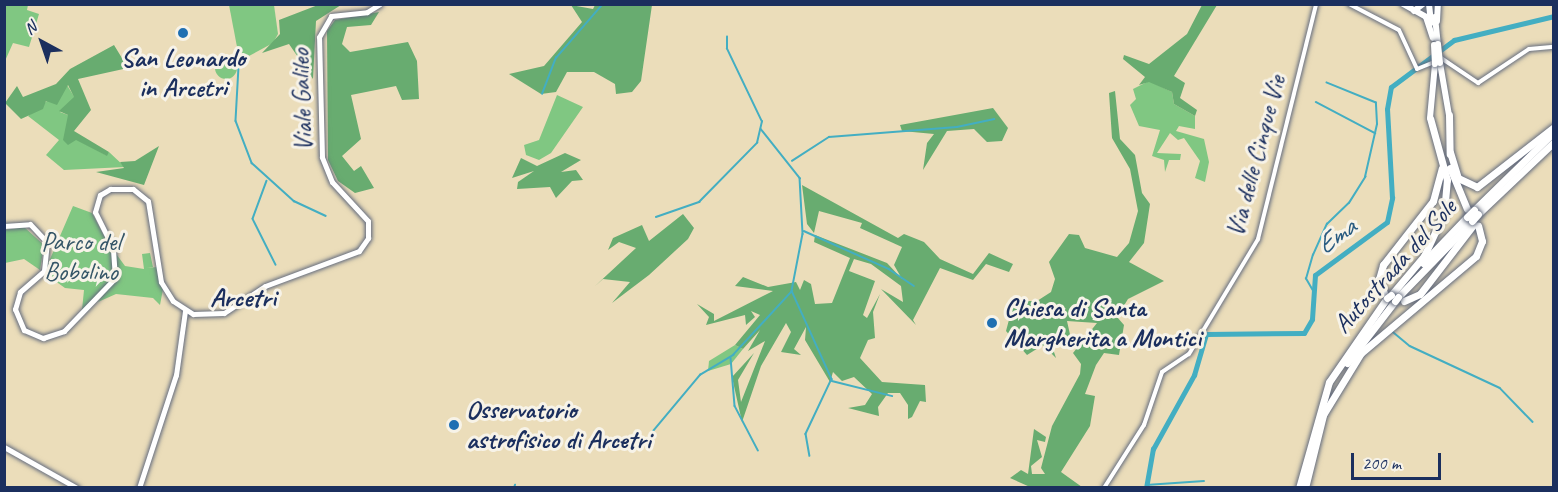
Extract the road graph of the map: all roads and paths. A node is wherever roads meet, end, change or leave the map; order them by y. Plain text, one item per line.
1 (380, 4) edge
2 (1316, 4) edge
3 (1349, 4) edge
4 (1403, 4) edge
5 (1423, 4) edge
6 (1431, 4) edge
7 (1438, 4) edge
8 (1411, 11) junction
9 (1436, 30) junction
10 (1435, 42) junction
11 (1554, 47) edge
12 (1437, 62) junction
13 (1449, 115) joint
14 (1430, 118) joint
15 (1554, 127) edge
16 (1554, 132) edge
17 (1554, 142) edge
18 (1438, 148) junction
19 (1450, 152) junction
20 (1474, 217) junction
21 (4, 226) edge
22 (1393, 298) junction
23 (185, 311) junction
24 (1323, 415) junction
25 (4, 447) edge
26 (77, 488) edge
27 (139, 488) edge
28 (1104, 488) edge
29 (1299, 488) edge
30 (1305, 488) edge

1 - 23 main road, Viale Galileo
2 - 28 street, Via delle Cinque Vie
3 - 12 street
4 - 8 highway
5 - 8 highway
6 - 9 highway
6 - 10 highway
7 - 9 highway
8 - 10 highway
9 - 10 highway
10 - 12 highway, bridge
11 - 12 street
12 - 13 highway
12 - 14 highway
13 - 19 highway
14 - 18 highway
15 - 19 highway
16 - 20 highway, Autostrada del Sole
17 - 20 highway, Autostrada del Sole
18 - 22 highway
18 - 22 highway
19 - 20 highway
20 - 22 highway, Autostrada del Sole
20 - 22 highway
20 - 24 highway
21 - 23 main road
22 - 24 highway, Autostrada del Sole
22 - 29 highway, Autostrada del Sole
23 - 27 main road
24 - 30 highway, Autostrada del Sole
25 - 26 main road

